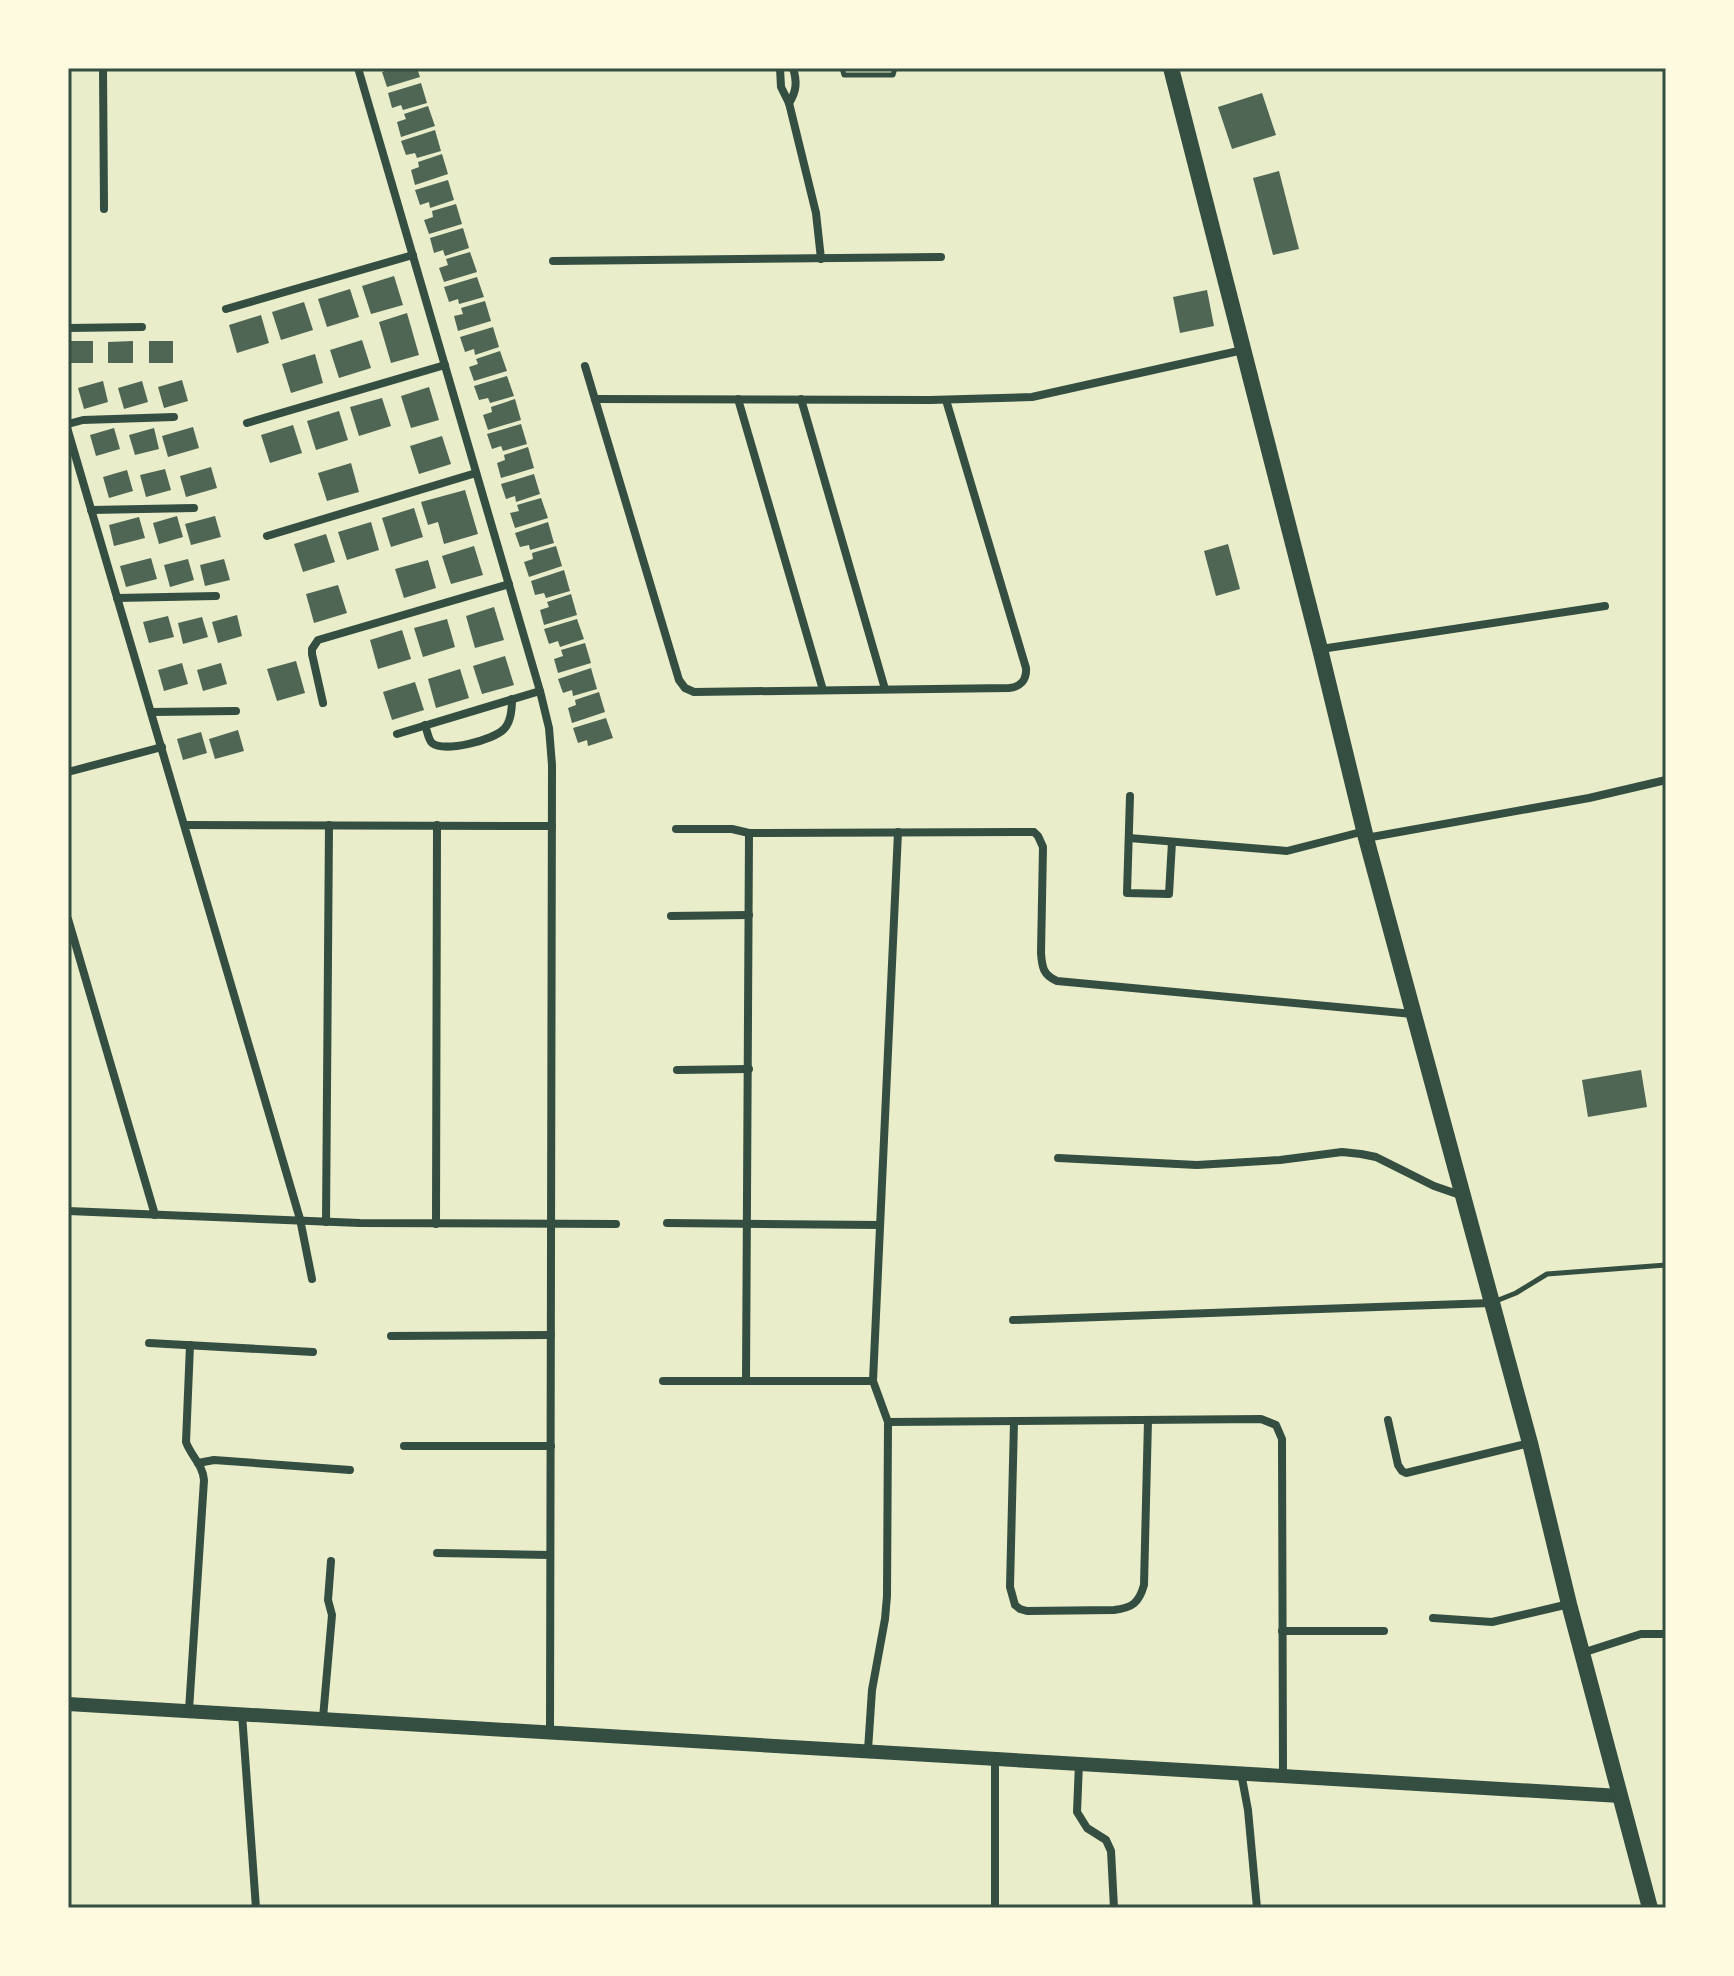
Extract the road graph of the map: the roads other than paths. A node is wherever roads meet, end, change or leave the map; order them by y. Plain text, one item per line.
1 (103, 68) edge
2 (358, 68) edge
3 (780, 68) edge
4 (793, 68) edge
5 (842, 68) edge
6 (895, 68) edge
7 (1171, 68) edge
8 (789, 103) junction
9 (104, 209) dead end
10 (413, 255) junction
11 (941, 257) dead end
12 (821, 259) junction
13 (553, 261) dead end
14 (226, 309) dead end
15 (142, 327) dead end
16 (68, 328) edge
17 (1244, 350) junction
18 (445, 365) junction
19 (585, 366) dead end
20 (595, 399) junction
21 (738, 399) junction
22 (801, 399) junction
23 (946, 400) junction
24 (174, 417) dead end
25 (247, 423) dead end
26 (68, 424) edge
27 (68, 431) edge
28 (476, 473) junction
29 (194, 508) dead end
30 (91, 510) junction
31 (267, 536) dead end
32 (509, 584) junction
33 (216, 596) dead end
34 (117, 598) junction
35 (1605, 606) dead end
36 (1320, 649) junction
37 (885, 689) junction
38 (823, 690) junction
39 (540, 691) junction
40 (512, 699) junction
41 (323, 703) dead end
42 (236, 711) dead end
43 (151, 712) junction
44 (425, 725) junction
45 (397, 734) dead end
46 (162, 747) junction
47 (68, 772) edge
48 (1666, 780) edge
49 (1130, 796) dead end
50 (185, 825) junction
51 (329, 825) junction
52 (437, 825) junction
53 (552, 826) junction
54 (676, 829) dead end
55 (898, 832) junction
56 (749, 833) junction
57 (1366, 834) junction
58 (1129, 838) junction
59 (1172, 842) junction
60 (749, 915) junction
61 (671, 916) dead end
62 (68, 919) edge
63 (1414, 1014) junction
64 (749, 1069) junction
65 (677, 1070) dead end
66 (1058, 1158) dead end
67 (1464, 1196) junction
68 (68, 1211) edge
69 (155, 1215) junction
70 (300, 1219) junction
71 (326, 1222) junction
72 (552, 1223) junction
73 (667, 1223) dead end
74 (436, 1224) junction
75 (616, 1224) dead end
76 (747, 1224) junction
77 (880, 1225) junction
78 (1666, 1265) edge
79 (312, 1279) dead end
80 (1491, 1303) junction
81 (1013, 1320) dead end
82 (551, 1335) junction
83 (391, 1336) dead end
84 (149, 1343) dead end
85 (190, 1345) junction
86 (313, 1352) dead end
87 (663, 1381) dead end
88 (746, 1381) junction
89 (873, 1381) junction
90 (1148, 1420) junction
91 (1388, 1420) dead end
92 (1014, 1421) junction
93 (888, 1422) junction
94 (1530, 1443) junction
95 (404, 1446) dead end
96 (551, 1446) junction
97 (198, 1463) junction
98 (350, 1470) dead end
99 (437, 1553) dead end
100 (550, 1555) junction
101 (331, 1561) dead end
102 (1569, 1604) junction
103 (1433, 1618) dead end
104 (1282, 1631) junction
105 (1384, 1631) dead end
106 (1666, 1634) edge
107 (1582, 1653) junction
108 (68, 1704) edge
109 (189, 1710) junction
110 (242, 1713) junction
111 (323, 1718) junction
112 (550, 1731) junction
113 (868, 1750) junction
114 (995, 1758) junction
115 (1079, 1763) junction
116 (1241, 1773) junction
117 (1283, 1776) junction
118 (1620, 1796) junction
119 (256, 1908) edge
120 (995, 1908) edge
121 (1114, 1908) edge
122 (1257, 1908) edge
123 (1650, 1908) edge

1 - 9 street
2 - 10 street
3 - 8 street
4 - 8 street
5 - 6 lane
7 - 17 main road
8 - 12 street
10 - 14 street
10 - 18 street
11 - 12 street
12 - 13 street
15 - 16 street
17 - 23 street
17 - 36 main road
18 - 25 street
18 - 28 street
19 - 20 street
20 - 21 street
20 - 38 street
21 - 22 street
21 - 38 street
22 - 23 street
22 - 37 street
23 - 37 street
24 - 26 street
27 - 30 street
28 - 31 street
28 - 32 street
29 - 30 street
30 - 34 street
32 - 39 street
32 - 41 street
33 - 34 street
34 - 43 street
35 - 36 street
36 - 57 main road
37 - 38 street
39 - 40 street
39 - 53 street
40 - 44 street
40 - 44 street
42 - 43 street
43 - 46 street
44 - 45 street
46 - 47 street
46 - 50 street
48 - 57 street
49 - 58 street
50 - 51 street
50 - 70 street
51 - 52 street
51 - 71 street
52 - 53 street
52 - 74 street
53 - 72 street
54 - 56 street
55 - 56 street
55 - 63 street
55 - 77 street
56 - 60 street
57 - 59 street
57 - 63 main road
58 - 59 street
58 - 59 street
60 - 61 street
60 - 64 street
62 - 69 street
63 - 67 main road
64 - 65 street
64 - 76 street
66 - 67 street
67 - 80 main road
68 - 69 street
69 - 70 street
70 - 71 street
70 - 79 street
71 - 74 street
72 - 74 street
72 - 75 street
72 - 82 street
73 - 76 street
76 - 77 street
76 - 88 street
77 - 89 street
78 - 80 lane
80 - 81 street
80 - 94 main road
82 - 83 street
82 - 96 street
84 - 85 street
85 - 86 street
85 - 97 street
87 - 88 street
88 - 89 street
89 - 93 street
90 - 92 street
90 - 92 street
90 - 104 street
91 - 94 street
92 - 93 street
93 - 113 street
94 - 102 main road
95 - 96 street
96 - 100 street
97 - 98 street
97 - 109 street
99 - 100 street
100 - 112 street
101 - 111 street
102 - 103 street
102 - 107 main road
104 - 105 street
104 - 117 street
106 - 107 street
107 - 118 main road
108 - 109 street
109 - 110 street
110 - 111 street
110 - 119 street
111 - 112 street
112 - 113 street
113 - 114 street
114 - 115 street
114 - 120 street
115 - 116 street
115 - 121 street
116 - 117 street
116 - 122 street
117 - 118 street
118 - 123 main road

